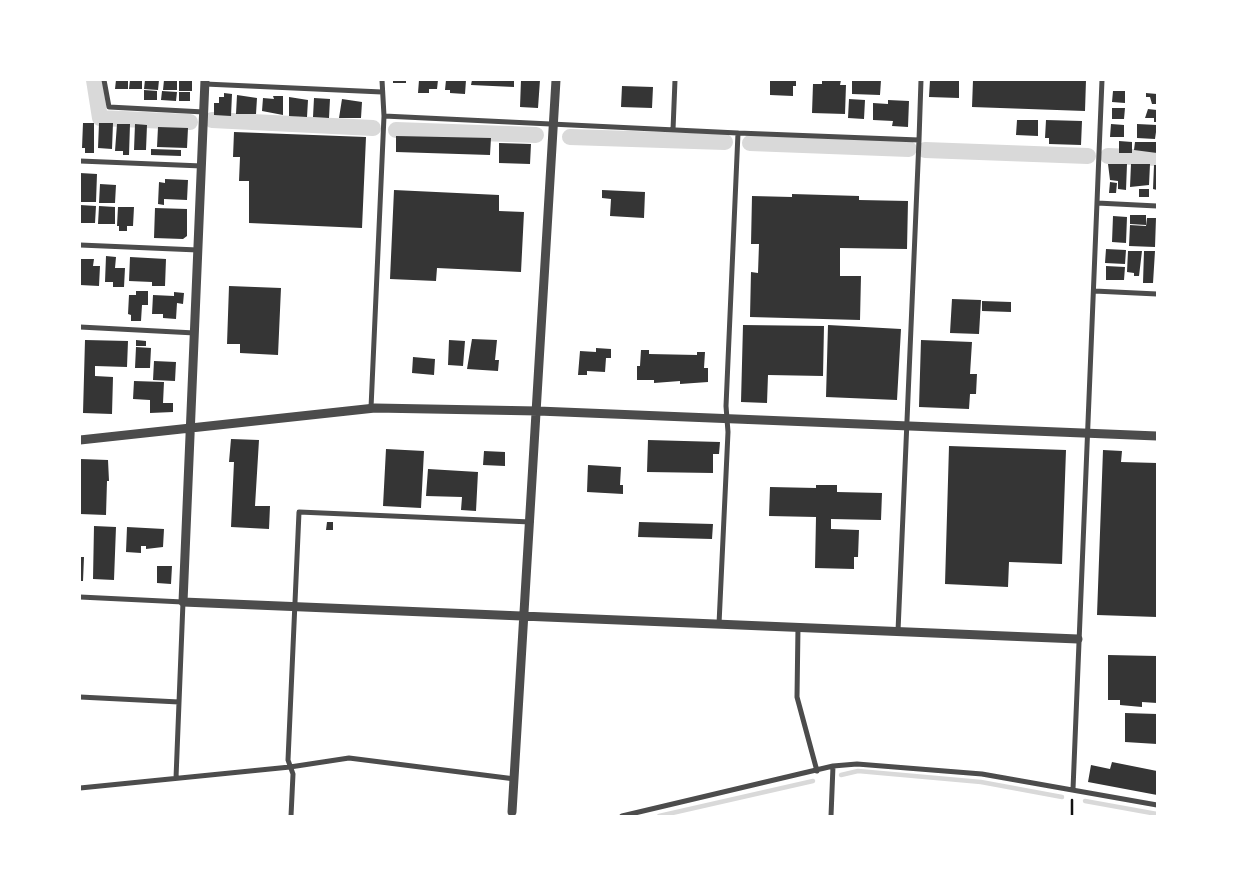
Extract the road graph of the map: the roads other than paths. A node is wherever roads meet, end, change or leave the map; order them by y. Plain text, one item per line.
1 (104, 80) edge
2 (382, 80) edge
3 (556, 80) edge
4 (675, 80) edge
5 (921, 80) edge
6 (1102, 80) edge
7 (205, 82) edge
8 (382, 92) junction
9 (204, 112) junction
10 (384, 116) junction
11 (554, 124) junction
12 (673, 130) junction
13 (738, 132) junction
14 (919, 140) junction
15 (80, 161) edge
16 (202, 166) junction
17 (1097, 203) junction
18 (1157, 206) edge
19 (80, 245) edge
20 (198, 250) junction
21 (1094, 291) junction
22 (1157, 294) edge
23 (80, 327) edge
24 (195, 333) junction
25 (371, 408) junction
26 (538, 411) junction
27 (728, 419) junction
28 (908, 425) junction
29 (190, 428) junction
30 (1088, 433) junction
31 (1157, 436) edge
32 (80, 440) edge
33 (531, 522) junction
34 (80, 597) edge
35 (183, 602) junction
36 (294, 606) junction
37 (525, 616) junction
38 (719, 624) junction
39 (798, 627) junction
40 (898, 631) junction
41 (1078, 639) junction
42 (80, 697) edge
43 (179, 702) junction
44 (833, 766) junction
45 (290, 767) junction
46 (817, 771) junction
47 (176, 778) junction
48 (515, 779) junction
49 (80, 788) edge
50 (1072, 789) junction
51 (1157, 805) edge
52 (512, 814) edge
53 (291, 816) edge
54 (622, 816) edge
55 (831, 816) edge

1 - 9 street
2 - 8 street
3 - 11 street
4 - 12 street
5 - 14 street
6 - 17 street
7 - 8 street
7 - 9 street
8 - 10 street
9 - 16 street
10 - 11 street
10 - 25 street
11 - 12 street
11 - 26 street
12 - 13 street
13 - 14 street
13 - 27 street
14 - 28 street
15 - 16 street
16 - 20 street
17 - 18 street
17 - 21 street
19 - 20 street
20 - 24 street
21 - 22 street
21 - 30 street
23 - 24 street
24 - 29 street
25 - 26 street
25 - 29 street
26 - 27 street
26 - 33 street
27 - 28 street
27 - 38 street
28 - 30 street
28 - 40 street
29 - 32 street
29 - 35 street
30 - 31 street
30 - 41 street
33 - 36 street
33 - 37 street
34 - 35 street
35 - 36 street
35 - 43 street
36 - 37 street
36 - 45 street
37 - 38 street
37 - 48 street
38 - 39 street
39 - 40 street
39 - 46 street
40 - 41 street
41 - 50 street
42 - 43 street
43 - 47 street
44 - 46 street
44 - 50 street
44 - 55 street
45 - 47 street
45 - 48 street
45 - 53 street
46 - 54 street
47 - 49 street
48 - 52 street
50 - 51 street

